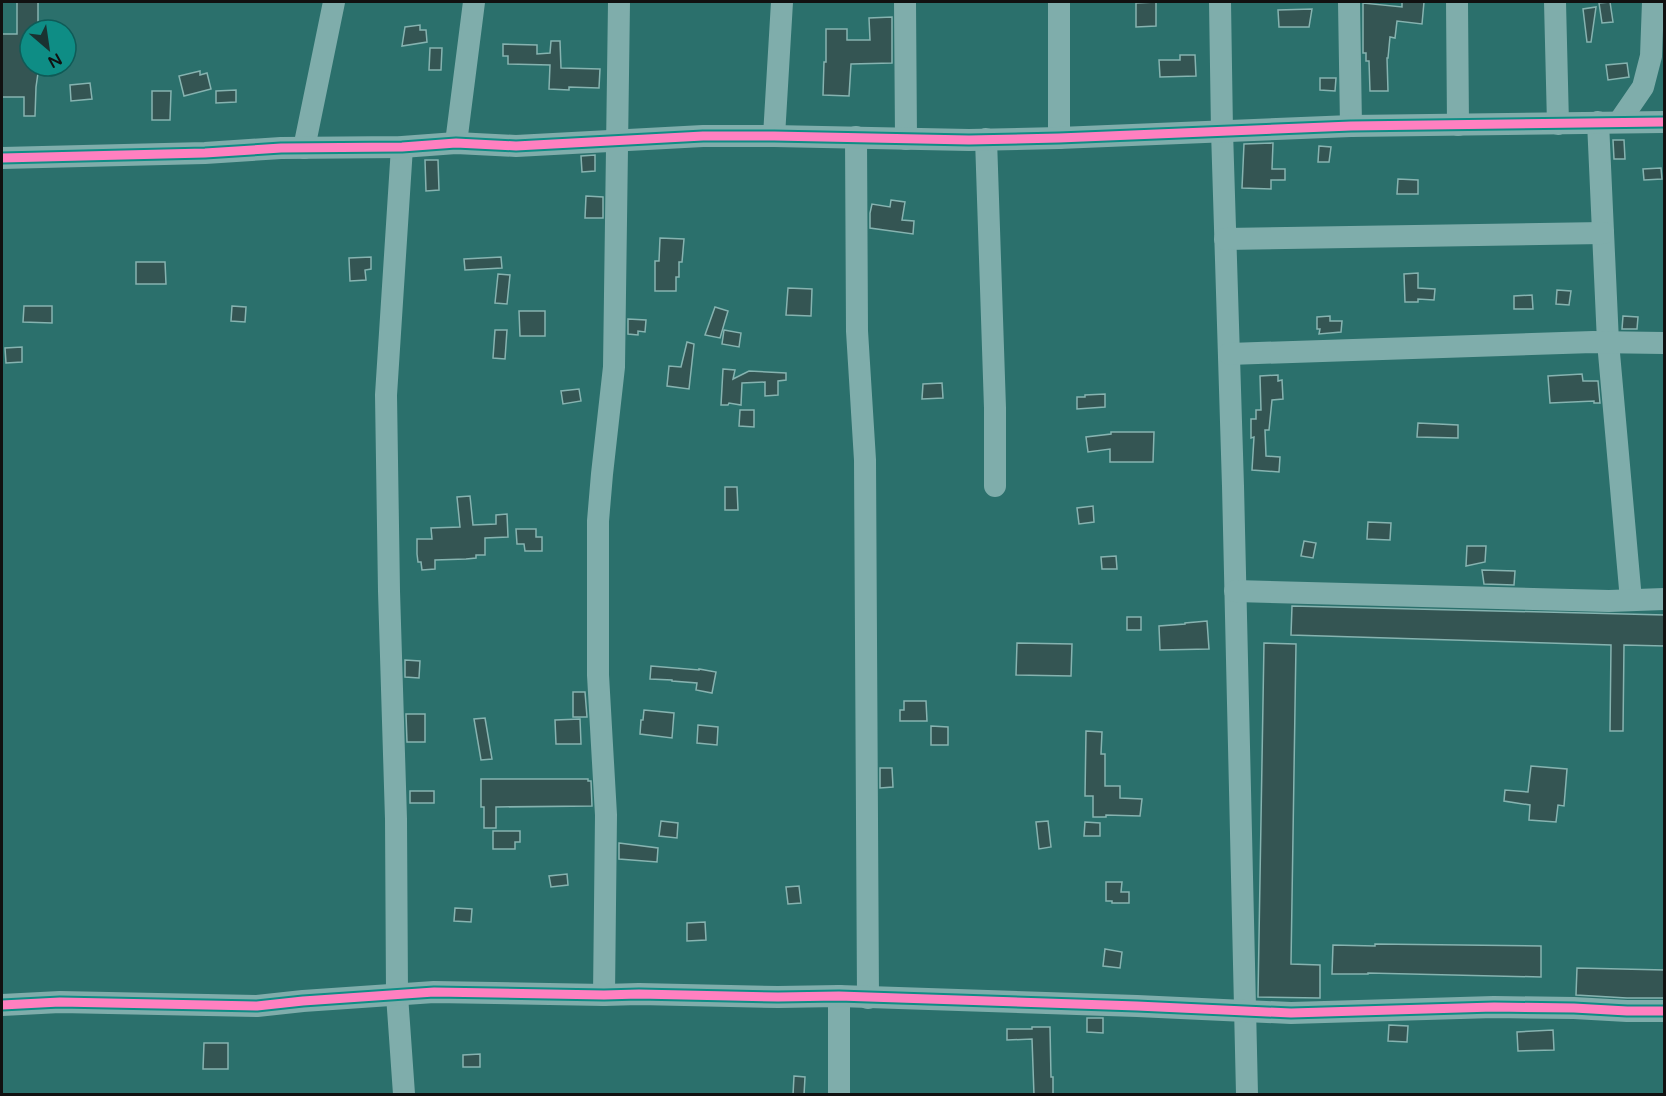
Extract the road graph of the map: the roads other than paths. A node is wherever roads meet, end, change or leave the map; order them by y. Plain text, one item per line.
1 (334, 2) edge
2 (474, 2) edge
3 (619, 2) edge
4 (782, 2) edge
5 (905, 2) edge
6 (1059, 2) edge
7 (1220, 2) edge
8 (1349, 2) edge
9 (1457, 2) edge
10 (1555, 2) edge
11 (1653, 2) edge
12 (1608, 122) junction
13 (1665, 122) edge
14 (1558, 124) junction
15 (1458, 125) junction
16 (1351, 126) junction
17 (1222, 131) junction
18 (774, 136) junction
19 (856, 137) junction
20 (1059, 138) junction
21 (906, 139) junction
22 (986, 139) junction
23 (617, 141) junction
24 (456, 143) junction
25 (402, 147) junction
26 (304, 148) junction
27 (2, 158) edge
28 (1603, 233) junction
29 (1225, 240) junction
30 (1608, 342) junction
31 (1665, 343) edge
32 (1229, 354) junction
33 (995, 486) dead end
34 (1235, 591) junction
35 (1665, 599) edge
36 (1631, 600) junction
37 (398, 994) junction
38 (604, 995) junction
39 (839, 996) junction
40 (868, 998) junction
41 (2, 1005) edge
42 (1246, 1011) junction
43 (1665, 1011) edge
44 (404, 1095) edge
45 (839, 1095) edge
46 (1247, 1095) edge

1 - 26 street
2 - 24 street
3 - 23 street
4 - 18 street
5 - 21 street
6 - 20 street
7 - 17 street
8 - 16 street
9 - 15 street
10 - 14 street
11 - 12 street
12 - 13 street
12 - 14 street
12 - 28 street
14 - 15 street
15 - 16 street
16 - 17 street
17 - 20 street
17 - 29 street
18 - 19 street
18 - 23 street
19 - 21 street
19 - 40 street
20 - 22 street
21 - 22 street
22 - 33 street
23 - 24 street
23 - 38 street
24 - 25 street
25 - 26 street
25 - 37 street
26 - 27 street
28 - 29 street
28 - 30 street
29 - 32 street
30 - 31 street
30 - 32 street
30 - 36 street
32 - 34 street
34 - 36 street
34 - 42 street
35 - 36 street
37 - 38 street
37 - 41 street
37 - 44 street
38 - 39 street
39 - 40 street
39 - 45 street
40 - 42 street
42 - 43 street
42 - 46 street

